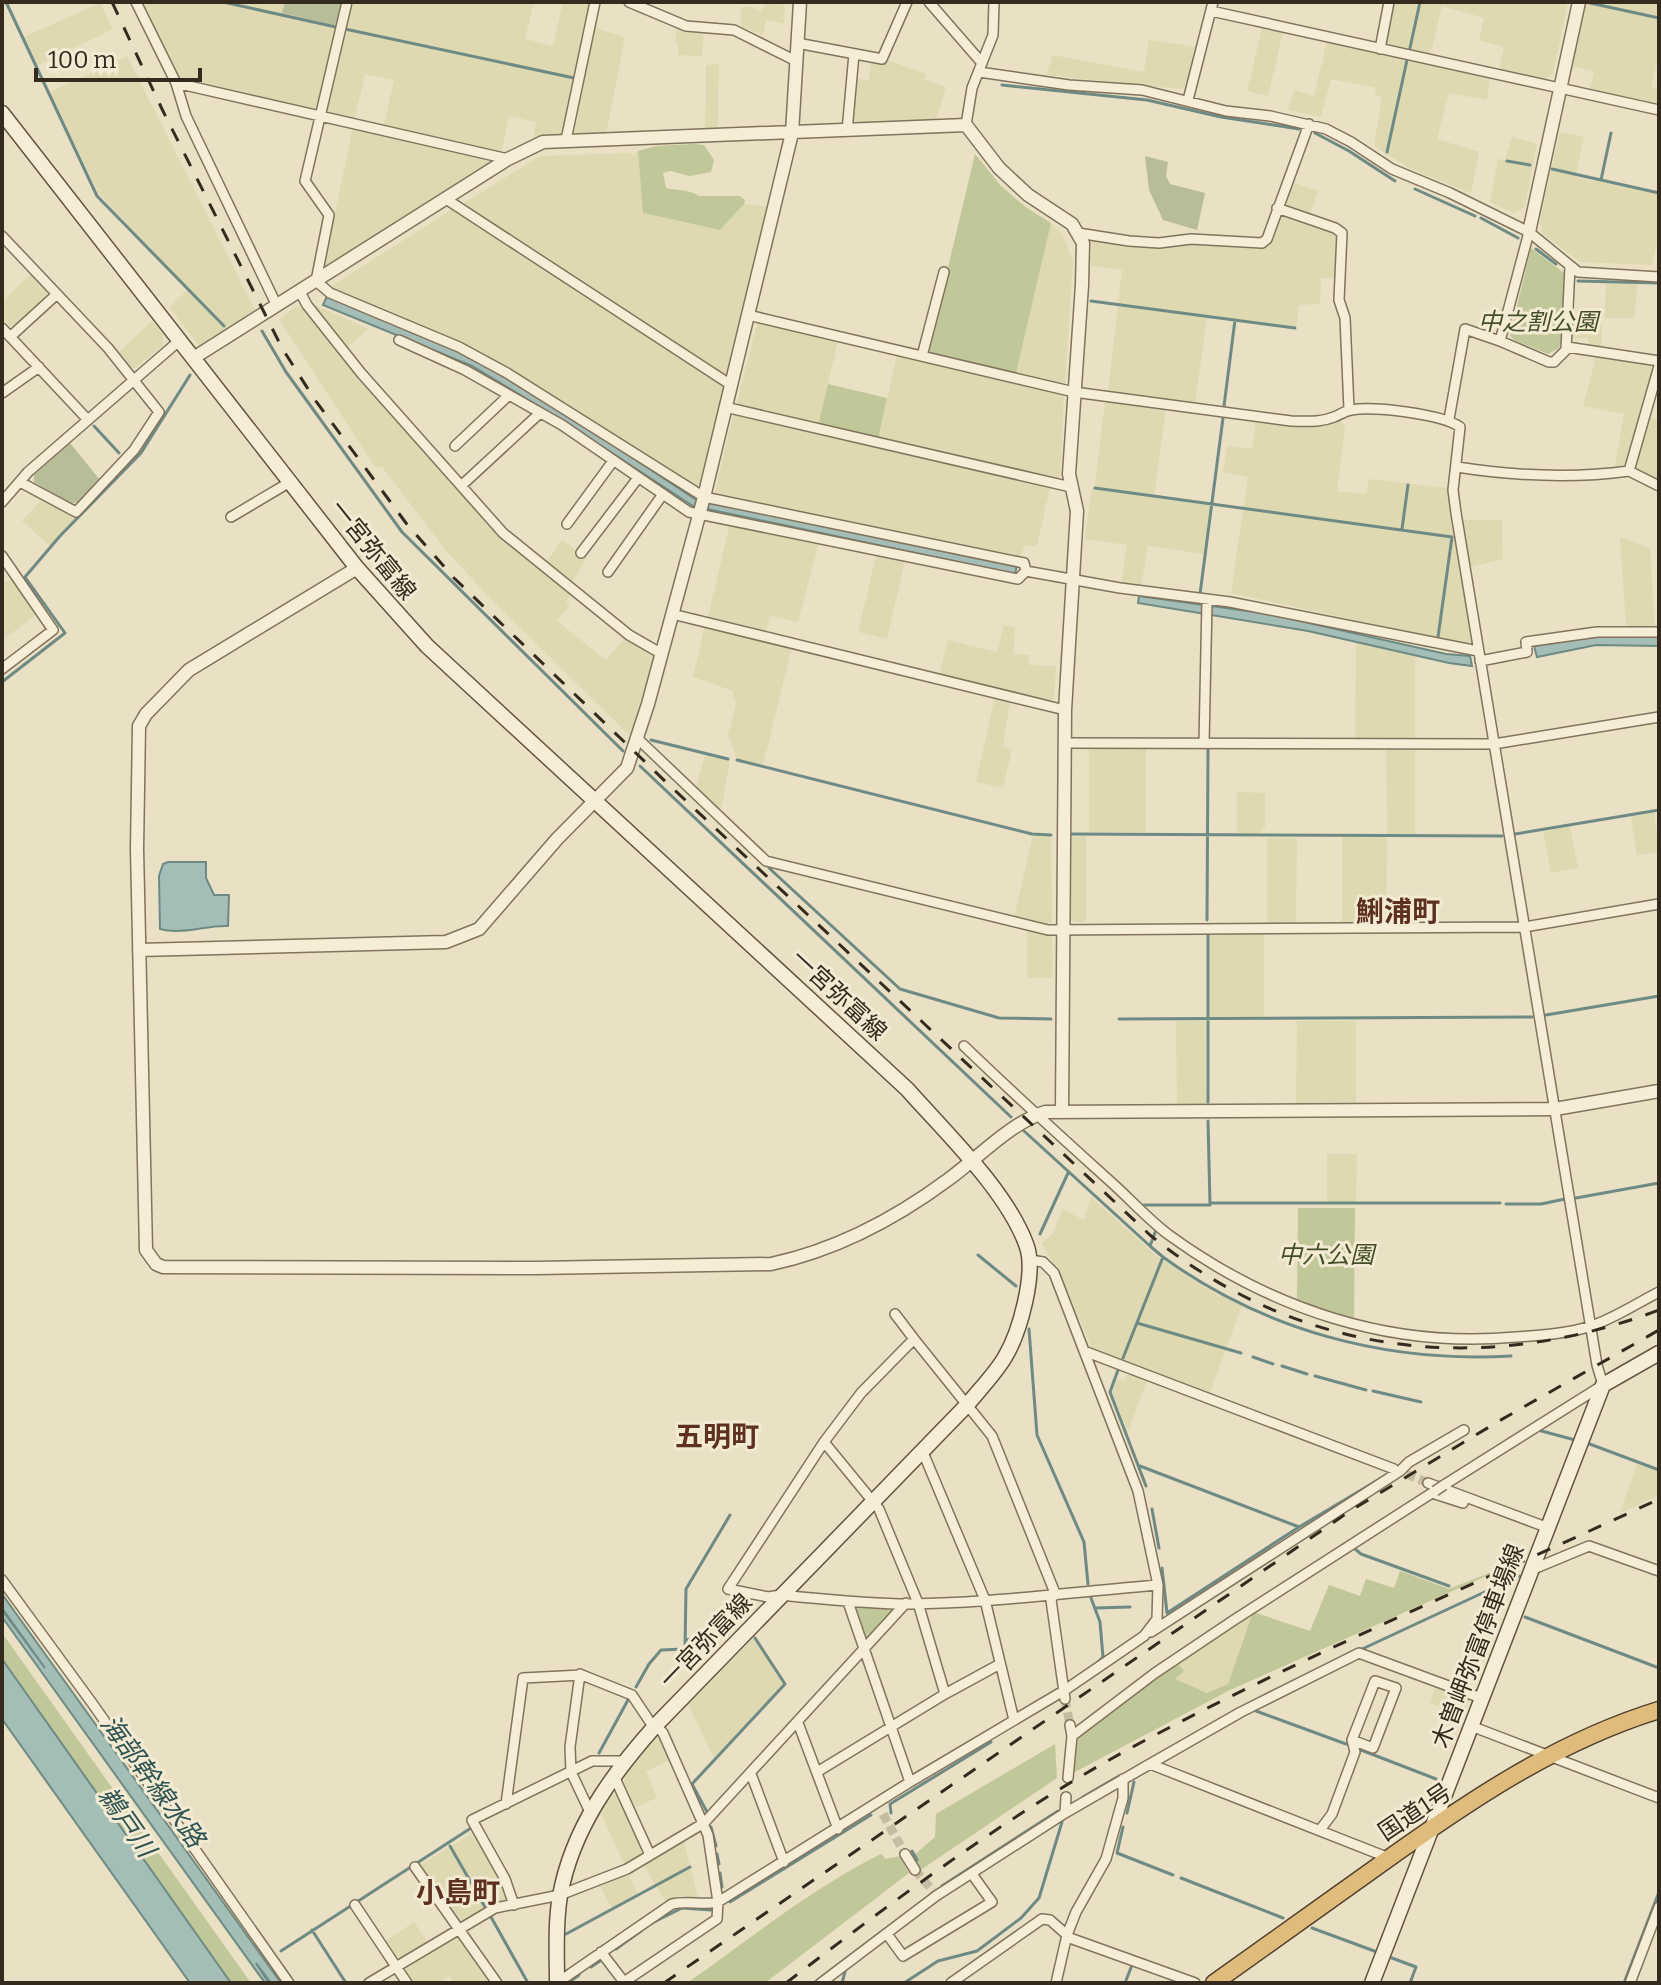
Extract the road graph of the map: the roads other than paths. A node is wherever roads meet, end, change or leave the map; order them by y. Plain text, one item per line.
1 (136, 2) edge
2 (347, 2) edge
3 (595, 2) edge
4 (629, 2) edge
5 (800, 2) edge
6 (907, 2) edge
7 (929, 2) edge
8 (994, 2) edge
9 (1389, 2) edge
10 (1579, 2) edge
11 (1212, 7) edge
12 (797, 43) junction
13 (1380, 49) junction
14 (854, 54) junction
15 (796, 61) junction
16 (981, 68) junction
17 (176, 83) junction
18 (1560, 88) junction
19 (1188, 100) junction
20 (1659, 110) edge
21 (2, 113) edge
22 (320, 117) junction
23 (1309, 124) junction
24 (966, 125) junction
25 (847, 131) junction
26 (792, 133) junction
27 (566, 140) junction
28 (508, 159) junction
29 (446, 199) junction
30 (1277, 208) junction
31 (1529, 232) junction
32 (1078, 233) junction
33 (2, 236) edge
34 (1570, 266) junction
35 (944, 272) dead end
36 (1659, 277) edge
37 (316, 281) junction
38 (300, 292) junction
39 (57, 294) junction
40 (277, 306) junction
41 (748, 315) junction
42 (2, 328) edge
43 (10, 337) junction
44 (409, 337) junction
45 (180, 340) junction
46 (1500, 341) junction
47 (1567, 347) junction
48 (922, 356) junction
49 (195, 357) junction
50 (1659, 364) edge
51 (39, 367) junction
52 (134, 380) junction
53 (731, 385) junction
54 (1074, 392) junction
55 (2, 393) edge
56 (509, 395) junction
57 (725, 407) junction
58 (1349, 409) junction
59 (540, 413) junction
60 (1449, 419) junction
61 (88, 420) junction
62 (455, 446) dead end
63 (613, 461) junction
64 (1457, 467) junction
65 (1629, 471) junction
66 (638, 478) junction
67 (20, 482) junction
68 (290, 482) junction
69 (461, 486) junction
70 (1659, 486) edge
71 (1071, 487) junction
72 (663, 494) junction
73 (2, 502) edge
74 (702, 505) junction
75 (231, 517) dead end
76 (567, 524) dead end
77 (581, 553) dead end
78 (2, 556) edge
79 (357, 568) junction
80 (1026, 571) junction
81 (608, 572) dead end
82 (1071, 579) junction
83 (1206, 606) junction
84 (672, 614) junction
85 (1659, 632) edge
86 (662, 654) junction
87 (1479, 656) junction
88 (2, 669) edge
89 (1065, 710) junction
90 (1659, 717) edge
91 (637, 738) junction
92 (1065, 743) junction
93 (1204, 743) junction
94 (1494, 744) junction
95 (596, 801) junction
96 (1659, 904) edge
97 (1524, 927) junction
98 (1063, 928) junction
99 (139, 950) junction
100 (964, 1046) dead end
101 (1659, 1091) edge
102 (1555, 1109) junction
103 (1062, 1112) junction
104 (1038, 1115) junction
105 (971, 1161) junction
106 (1030, 1260) junction
107 (1659, 1292) edge
108 (895, 1314) dead end
109 (1591, 1326) junction
110 (914, 1339) junction
111 (1084, 1351) junction
112 (1659, 1353) edge
113 (1603, 1385) junction
114 (967, 1405) junction
115 (1464, 1430) dead end
116 (824, 1442) junction
117 (922, 1450) junction
118 (1394, 1469) tunnel mouth
119 (1435, 1488) junction
120 (871, 1501) junction
121 (1546, 1527) junction
122 (1530, 1571) junction
123 (1659, 1571) edge
124 (2, 1580) edge
125 (1158, 1585) junction
126 (1055, 1593) junction
127 (781, 1595) junction
128 (985, 1600) junction
129 (848, 1602) junction
130 (906, 1603) junction
131 (918, 1603) junction
132 (1144, 1636) junction
133 (865, 1650) junction
134 (1000, 1664) junction
135 (580, 1674) junction
136 (945, 1694) junction
137 (1065, 1694) junction
138 (1481, 1698) junction
139 (1659, 1710) edge
140 (1014, 1720) junction
141 (798, 1723) junction
142 (656, 1725) junction
143 (1070, 1725) tunnel mouth
144 (1471, 1726) junction
145 (891, 1728) junction
146 (1072, 1736) junction
147 (1352, 1740) junction
148 (1549, 1755) junction
149 (623, 1761) junction
150 (1150, 1764) junction
151 (571, 1772) junction
152 (817, 1772) junction
153 (751, 1774) junction
154 (614, 1776) junction
155 (1068, 1778) dead end
156 (1123, 1779) junction
157 (910, 1782) junction
158 (1066, 1797) dead end
159 (1659, 1798) edge
160 (506, 1804) junction
161 (590, 1812) junction
162 (1065, 1813) junction
163 (704, 1823) junction
164 (1435, 1826) junction
165 (838, 1829) junction
166 (1320, 1830) junction
167 (905, 1854) tunnel mouth
168 (650, 1855) junction
169 (1389, 1858) junction
170 (784, 1862) junction
171 (415, 1867) dead end
172 (915, 1870) tunnel mouth
173 (972, 1874) junction
174 (560, 1895) junction
175 (718, 1902) junction
176 (355, 1905) dead end
177 (514, 1905) junction
178 (1659, 1907) edge
179 (458, 1929) junction
180 (887, 1934) junction
181 (1067, 1936) junction
182 (601, 1952) junction
183 (396, 1967) junction
184 (289, 1983) edge
185 (369, 1983) edge
186 (407, 1983) edge
187 (497, 1983) edge
188 (557, 1983) edge
189 (821, 1983) edge
190 (951, 1983) edge
191 (1056, 1983) edge
192 (1195, 1983) edge
193 (1214, 1983) edge
194 (1372, 1983) edge
195 (1630, 1983) edge

1 - 17 street
2 - 22 street
3 - 27 street
4 - 15 street
5 - 12 street
6 - 14 street
7 - 16 street
8 - 16 street
9 - 13 street
10 - 18 street
11 - 13 street
11 - 19 street
12 - 14 street
12 - 15 street
13 - 18 street
14 - 25 street
15 - 26 street
16 - 19 street
16 - 24 street
17 - 22 street
17 - 40 street
18 - 20 street
18 - 31 street
19 - 23 street
21 - 45 main road, 一宮弥富線
22 - 28 street
22 - 37 street
23 - 30 street
23 - 31 street
24 - 25 street
24 - 32 street
25 - 26 street
26 - 27 street
26 - 41 street
27 - 28 street
28 - 29 street
29 - 37 street
29 - 53 street
30 - 32 street
30 - 58 street
31 - 34 street
31 - 46 street
32 - 54 street
33 - 39 street
34 - 36 street
34 - 47 street
35 - 48 street
37 - 38 street
37 - 44 street
38 - 40 street
38 - 69 street
39 - 43 street
39 - 52 street
40 - 49 street
41 - 48 street
41 - 53 street
42 - 43 street
43 - 51 street
44 - 56 street
44 - 74 street
45 - 49 main road, 一宮弥富線
45 - 52 street
46 - 47 street
46 - 60 street
47 - 50 street
48 - 54 street
49 - 68 main road, 一宮弥富線
50 - 65 street
51 - 55 street
51 - 61 street
52 - 61 street
52 - 67 street
53 - 57 street
54 - 58 street
54 - 71 street
56 - 59 street
56 - 62 street
57 - 71 street
57 - 74 street
58 - 60 street
59 - 63 street
59 - 69 street
60 - 64 street
61 - 67 street
63 - 66 street
63 - 76 street
64 - 65 street
64 - 87 street
65 - 70 street
66 - 72 street
66 - 77 street
67 - 73 street
68 - 75 street
68 - 79 main road, 一宮弥富線
69 - 86 street
71 - 82 street
72 - 74 street
72 - 81 street
74 - 80 street
74 - 80 street
74 - 84 street
78 - 88 street
79 - 95 main road, 一宮弥富線
79 - 99 street
80 - 82 street
82 - 83 street
82 - 89 street
83 - 87 street
83 - 93 street
84 - 86 street
84 - 89 street
85 - 87 street
86 - 91 street
87 - 94 street
89 - 92 street
90 - 94 street
91 - 95 street
91 - 98 street
92 - 93 street
92 - 98 street
93 - 94 street
94 - 97 street
95 - 99 street
95 - 105 main road, 一宮弥富線
96 - 97 street
97 - 98 street
97 - 102 street
98 - 103 street
99 - 105 street
100 - 104 street
101 - 102 street
102 - 103 street
102 - 109 street
103 - 104 street
104 - 105 street
104 - 109 street
105 - 106 main road, 一宮弥富線
106 - 111 street
106 - 114 main road, 一宮弥富線
107 - 109 street
108 - 110 street
109 - 113 street
110 - 114 street
110 - 116 street
111 - 118 street
111 - 125 street
112 - 113 main road
113 - 119 street
113 - 121 main road, 木曽岬弥富停車場線
114 - 117 main road, 一宮弥富線
114 - 126 street
115 - 132 street
116 - 120 street
116 - 127 street
117 - 120 main road, 一宮弥富線
117 - 128 street
119 - 121 street
119 - 146 street
120 - 127 main road, 一宮弥富線
120 - 131 street
121 - 122 main road, 木曽岬弥富停車場線
122 - 123 street
122 - 138 main road, 木曽岬弥富停車場線
124 - 184 street
125 - 126 street
125 - 132 street
126 - 128 street
126 - 137 street
127 - 129 street
127 - 142 main road, 一宮弥富線
128 - 131 street
128 - 134 street
129 - 130 street
129 - 133 street
130 - 131 street
130 - 133 street
131 - 136 street
132 - 137 street
133 - 141 street
133 - 145 street
134 - 136 street
134 - 140 street
135 - 142 street
135 - 151 street
135 - 160 street
136 - 145 street
137 - 140 street
138 - 144 main road, 木曽岬弥富停車場線
138 - 150 street
139 - 148 highway, 国道1号
140 - 157 street
141 - 152 street
141 - 153 street
142 - 149 main road, 一宮弥富線
142 - 163 street
143 - 146 street
144 - 148 street
144 - 164 main road, 木曽岬弥富停車場線
145 - 152 street
145 - 157 street
146 - 155 street
147 - 147 street
147 - 166 street
148 - 159 street
148 - 164 highway, 国道1号
149 - 151 street
149 - 154 main road, 一宮弥富線
150 - 156 street
150 - 166 street
151 - 160 street
151 - 161 street
152 - 165 street
153 - 163 street
153 - 170 street
154 - 161 main road, 一宮弥富線
154 - 168 street
156 - 162 street
156 - 181 street
157 - 165 street
158 - 162 street
160 - 177 street
161 - 174 main road, 一宮弥富線
162 - 173 street
163 - 168 street
163 - 175 street
164 - 169 highway, 国道1号
164 - 194 main road, 木曽岬弥富停車場線
165 - 170 street
166 - 169 street
167 - 172 street
168 - 174 street
169 - 193 highway, 国道1号
170 - 175 street
171 - 179 street
173 - 180 street
173 - 180 street
174 - 177 street
174 - 188 main road, 一宮弥富線
175 - 182 street
175 - 182 street
176 - 183 street
177 - 179 street
178 - 195 street
179 - 183 street
179 - 187 street
180 - 189 street
181 - 190 street
181 - 191 street
181 - 192 street
182 - 188 street
183 - 185 street
183 - 186 street

